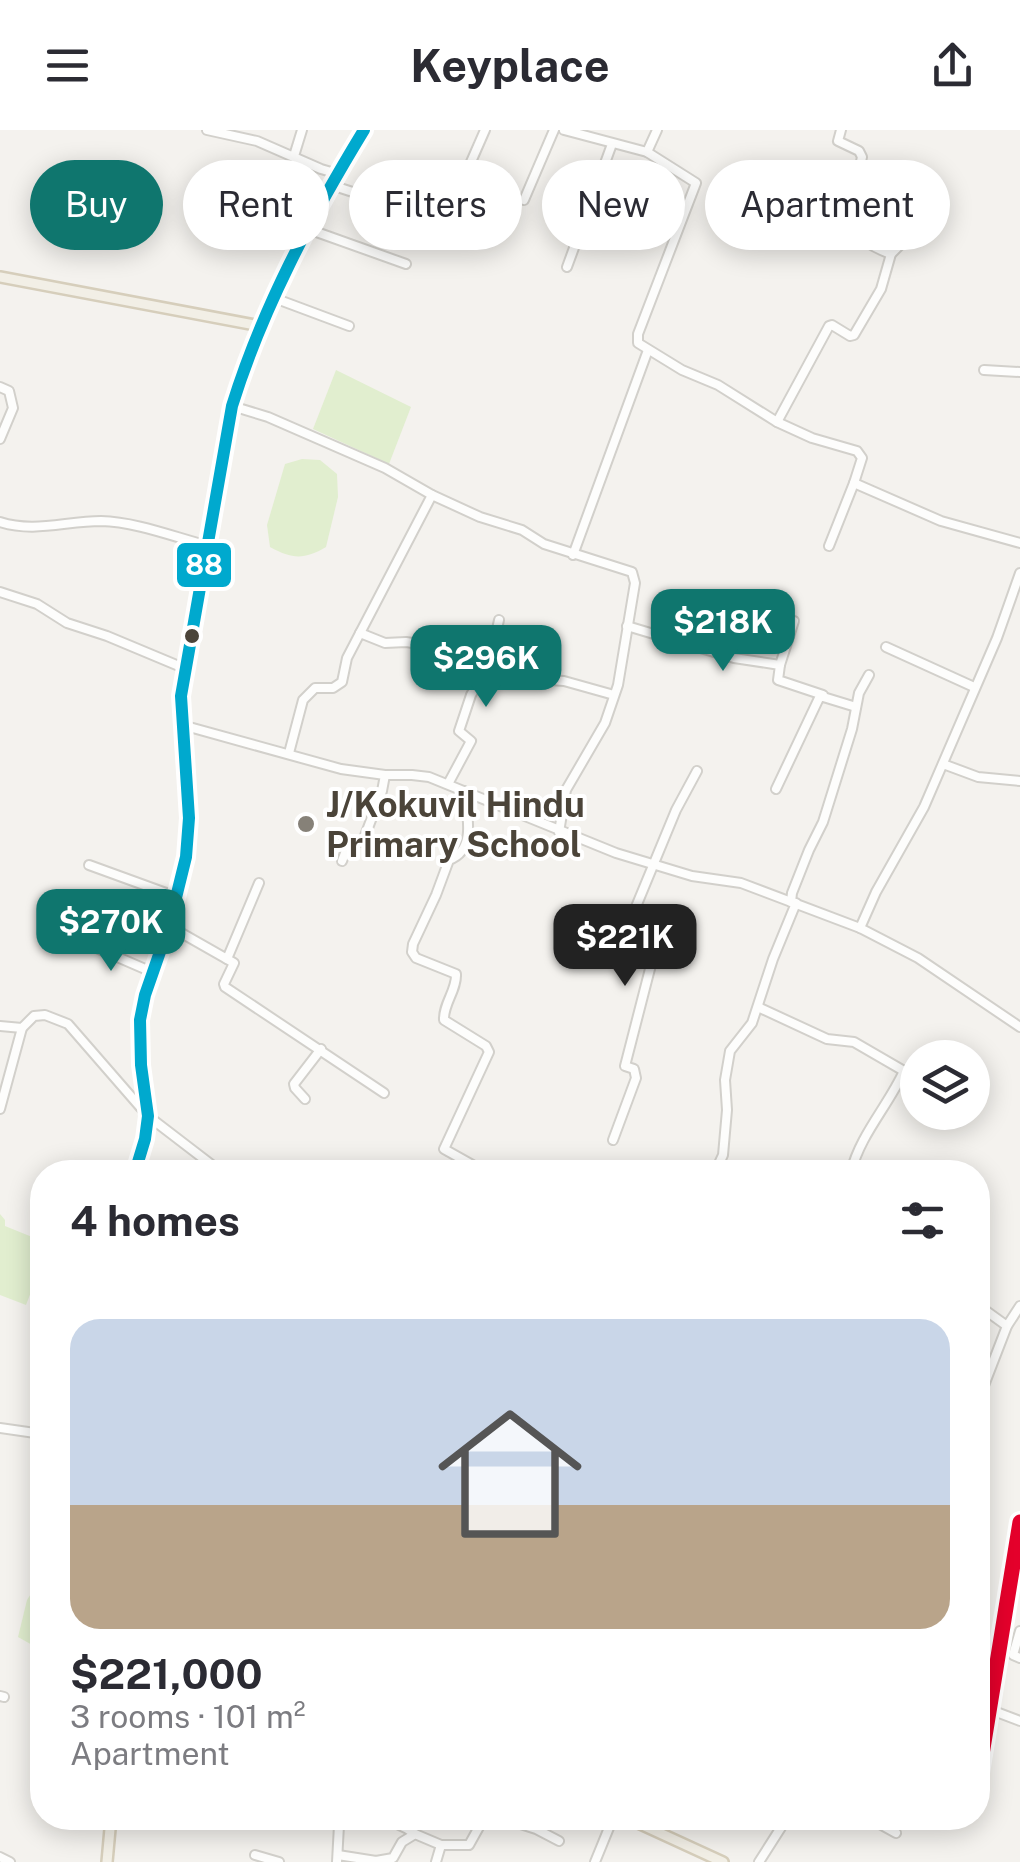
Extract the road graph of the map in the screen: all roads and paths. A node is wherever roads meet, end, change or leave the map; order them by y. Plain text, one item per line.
1 (207, 130) edge
2 (302, 130) edge
3 (364, 130) edge
4 (486, 130) edge
5 (554, 130) edge
6 (564, 130) edge
7 (657, 130) edge
8 (841, 130) edge
9 (612, 144) junction
10 (647, 152) junction
11 (294, 156) junction
12 (861, 160) edge
13 (338, 174) junction
14 (331, 185) junction
15 (329, 189) edge
16 (524, 200) dead end
17 (329, 236) edge
18 (297, 250) edge
19 (880, 250) edge
20 (895, 250) edge
21 (891, 254) junction
22 (406, 264) dead end
23 (567, 267) dead end
24 (0, 278) edge
25 (274, 298) junction
26 (260, 326) junction
27 (349, 326) dead end
28 (648, 350) junction
29 (984, 370) dead end
30 (1020, 372) edge
31 (0, 387) edge
32 (232, 406) junction
33 (777, 422) junction
34 (0, 440) edge
35 (854, 483) junction
36 (432, 494) junction
37 (0, 522) edge
38 (1020, 543) edge
39 (209, 546) junction
40 (829, 546) dead end
41 (573, 555) junction
42 (1020, 573) edge
43 (0, 592) edge
44 (499, 620) dead end
45 (794, 621) dead end
46 (628, 626) junction
47 (360, 634) junction
48 (886, 647) dead end
49 (780, 665) junction
50 (186, 669) junction
51 (484, 671) junction
52 (869, 676) dead end
53 (974, 686) junction
54 (823, 695) junction
55 (614, 696) junction
56 (856, 707) junction
57 (182, 725) junction
58 (290, 753) junction
59 (943, 764) junction
60 (697, 772) dead end
61 (385, 775) junction
62 (1020, 781) edge
63 (448, 784) junction
64 (776, 789) dead end
65 (464, 791) junction
66 (559, 832) junction
67 (342, 861) dead end
68 (89, 865) dead end
69 (652, 865) junction
70 (259, 883) dead end
71 (177, 897) junction
72 (794, 902) junction
73 (169, 926) junction
74 (860, 928) junction
75 (85, 943) dead end
76 (227, 960) junction
77 (152, 972) junction
78 (758, 1007) junction
79 (0, 1026) edge
80 (1020, 1026) edge
81 (22, 1028) junction
82 (321, 1049) junction
83 (900, 1070) edge
84 (900, 1081) edge
85 (384, 1093) dead end
86 (305, 1099) dead end
87 (0, 1109) edge
88 (148, 1116) junction
89 (613, 1140) dead end
90 (138, 1160) edge
91 (205, 1160) edge
92 (466, 1160) edge
93 (720, 1160) edge
94 (853, 1160) edge
95 (1020, 1306) edge
96 (990, 1313) edge
97 (1006, 1326) junction
98 (990, 1369) edge
99 (0, 1428) edge
100 (30, 1432) edge
101 (1020, 1631) edge
102 (1020, 1658) edge
103 (990, 1710) edge
104 (1020, 1721) edge
105 (109, 1830) edge
106 (339, 1830) edge
107 (408, 1830) edge
108 (477, 1830) edge
109 (538, 1830) edge
110 (608, 1830) edge
111 (652, 1830) edge
112 (779, 1830) edge
113 (891, 1830) edge
114 (896, 1833) dead end
115 (415, 1834) junction
116 (559, 1841) dead end
117 (441, 1845) junction
118 (255, 1854) dead end
119 (0, 1857) edge
120 (338, 1859) edge
121 (10, 1862) edge
122 (107, 1862) edge
123 (279, 1862) edge
124 (436, 1862) edge
125 (596, 1862) edge
126 (722, 1862) edge
127 (759, 1862) edge

1 - 11 street
2 - 11 street
3 - 13 main road
4 - 14 street
5 - 16 street
6 - 9 street
7 - 10 street
8 - 12 street
9 - 10 street
9 - 23 street
10 - 28 street
11 - 13 street
13 - 14 main road
14 - 15 main road
17 - 22 street
18 - 25 main road
19 - 21 street
20 - 21 street
21 - 33 street
24 - 26 main road
25 - 26 main road
25 - 27 street
26 - 32 main road
28 - 33 street
28 - 41 street
29 - 30 street
31 - 34 street
32 - 36 street
32 - 39 main road
33 - 35 street
35 - 38 street
35 - 40 street
36 - 41 street
36 - 47 street
37 - 39 street
39 - 50 main road
41 - 46 street
42 - 53 street
43 - 50 street
44 - 51 street
45 - 49 street
46 - 49 street
46 - 55 street
47 - 51 street
47 - 58 street
48 - 53 street
49 - 54 street
50 - 57 main road
51 - 55 street
51 - 63 street
52 - 56 street
53 - 59 street
54 - 56 street
54 - 64 street
55 - 66 street
56 - 72 street
57 - 58 street
57 - 71 main road
58 - 61 street
59 - 62 street
59 - 74 street
60 - 69 street
61 - 63 street
61 - 67 street
63 - 65 street
65 - 66 street
65 - 92 street
66 - 69 street
68 - 71 street
69 - 72 street
69 - 89 street
70 - 76 street
71 - 73 main road
72 - 74 street
72 - 78 street
73 - 76 street
73 - 77 main road
74 - 80 street
75 - 77 street
76 - 82 street
77 - 88 main road
78 - 83 street
78 - 93 street
79 - 81 street
81 - 87 street
81 - 88 street
82 - 85 street
82 - 86 street
84 - 94 street
88 - 90 main road
88 - 91 street
95 - 97 street
96 - 97 street
97 - 98 street
99 - 100 street
101 - 102 street
103 - 104 street
105 - 122 main road
106 - 120 street
107 - 115 street
108 - 117 street
109 - 116 street
110 - 125 street
111 - 126 main road
112 - 127 street
113 - 114 street
115 - 117 street
115 - 120 street
117 - 124 street
118 - 123 street
119 - 121 street

